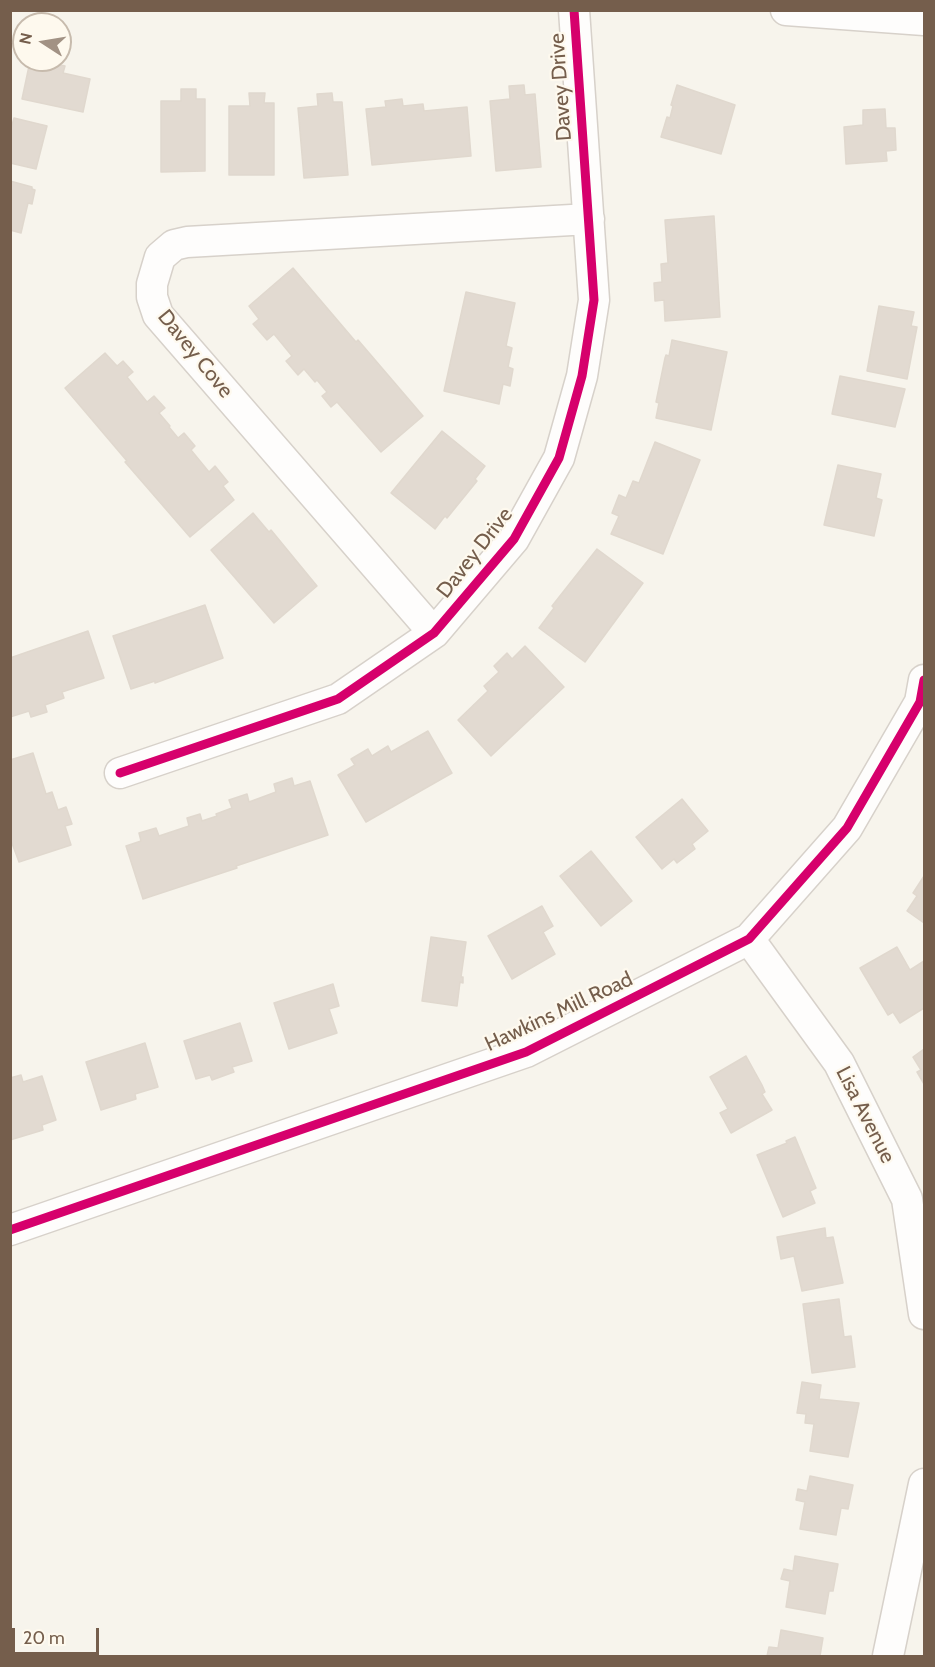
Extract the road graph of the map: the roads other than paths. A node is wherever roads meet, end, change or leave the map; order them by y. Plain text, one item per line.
1 (574, 10) edge
2 (786, 10) edge
3 (924, 20) edge
4 (589, 219) junction
5 (434, 633) junction
6 (924, 680) edge
7 (120, 773) dead end
8 (749, 939) junction
9 (916, 1197) edge
10 (10, 1230) edge
11 (924, 1314) edge
12 (924, 1484) edge
13 (888, 1656) edge

1 - 4 street, Davey Drive
2 - 3 street
4 - 5 street, Davey Drive
4 - 5 street, Davey Cove
5 - 7 street, Davey Drive
6 - 8 street, Hawkins Mill Road
8 - 9 street, Lisa Avenue
8 - 10 street, Hawkins Mill Road
9 - 11 street, Lisa Avenue
12 - 13 street

